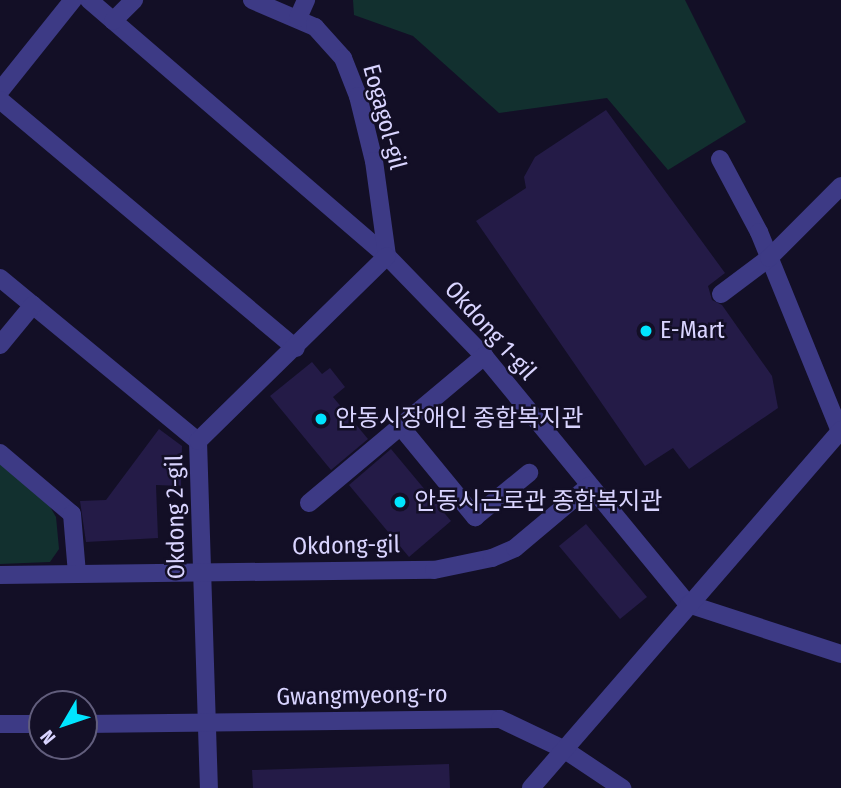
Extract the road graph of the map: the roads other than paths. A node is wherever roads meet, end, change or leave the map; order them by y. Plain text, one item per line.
1 (73, 0) edge
2 (89, 0) edge
3 (134, 0) edge
4 (252, 0) edge
5 (306, 0) edge
6 (298, 18) junction
7 (113, 21) junction
8 (0, 91) edge
9 (0, 100) edge
10 (720, 159) dead end
11 (841, 186) edge
12 (387, 256) junction
13 (769, 258) junction
14 (0, 278) edge
15 (722, 295) dead end
16 (33, 305) junction
17 (0, 345) edge
18 (296, 348) junction
19 (484, 356) junction
20 (401, 426) junction
21 (841, 431) edge
22 (198, 441) junction
23 (0, 453) edge
24 (529, 473) dead end
25 (589, 486) junction
26 (309, 503) dead end
27 (201, 572) junction
28 (78, 573) junction
29 (0, 575) edge
30 (688, 604) junction
31 (841, 654) edge
32 (207, 723) junction
33 (0, 724) edge
34 (28, 724) edge
35 (98, 724) edge
36 (565, 750) junction
37 (209, 788) edge
38 (531, 788) edge
39 (622, 788) edge

1 - 8 street
2 - 7 street, Okdong 1-gil
3 - 7 street
4 - 6 street, Eogagol-gil
5 - 6 street
6 - 12 street, Eogagol-gil
7 - 12 street, Okdong 1-gil
9 - 18 street
10 - 13 street
11 - 13 street
12 - 18 street
12 - 19 street, Okdong 1-gil
13 - 15 street
13 - 21 street
14 - 16 street, Okdong 2-gil
16 - 17 street
16 - 22 street, Okdong 2-gil
18 - 22 street
19 - 20 street
19 - 25 street, Okdong 1-gil
20 - 24 street
20 - 26 street
21 - 30 street
22 - 27 street, Okdong 2-gil
23 - 28 street
25 - 27 street, Okdong-gil
25 - 30 street, Okdong 1-gil
27 - 28 street, Okdong-gil
27 - 32 street, Okdong 2-gil
28 - 29 street, Okdong-gil
30 - 31 street
30 - 36 street
32 - 35 street, Gwangmyeong-ro
32 - 36 street, Gwangmyeong-ro
32 - 37 street, Okdong 2-gil
33 - 34 street
36 - 38 street
36 - 39 street, Gwangmyeong-ro

